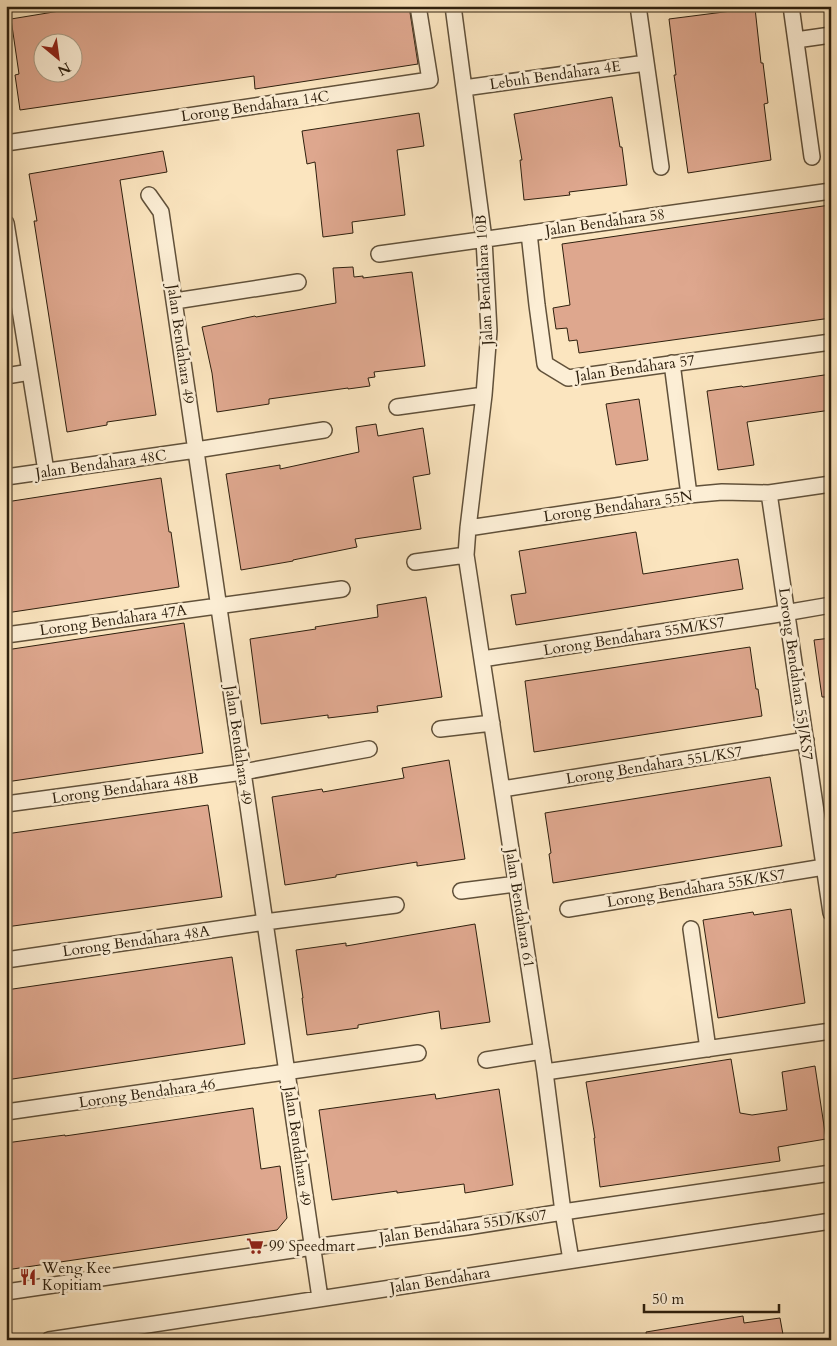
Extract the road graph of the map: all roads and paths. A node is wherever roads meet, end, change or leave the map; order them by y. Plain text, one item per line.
1 (418, 6) edge
2 (452, 6) edge
3 (638, 6) edge
4 (791, 6) edge
5 (831, 35) edge
6 (796, 40) junction
7 (646, 62) junction
8 (464, 88) junction
9 (6, 143) edge
10 (812, 157) dead end
11 (661, 167) dead end
12 (831, 190) edge
13 (149, 195) dead end
14 (6, 222) edge
15 (529, 233) junction
16 (484, 239) junction
17 (379, 254) dead end
18 (298, 282) dead end
19 (174, 301) junction
20 (831, 342) edge
21 (672, 363) junction
22 (30, 372) junction
23 (6, 376) edge
24 (484, 395) junction
25 (397, 407) dead end
26 (324, 430) dead end
27 (196, 450) junction
28 (46, 472) junction
29 (6, 477) edge
30 (831, 484) edge
31 (769, 493) junction
32 (689, 495) junction
33 (468, 528) junction
34 (466, 555) junction
35 (415, 562) dead end
36 (342, 589) dead end
37 (831, 605) edge
38 (219, 606) junction
39 (787, 613) junction
40 (6, 634) edge
41 (482, 659) junction
42 (492, 723) junction
43 (440, 729) dead end
44 (806, 740) junction
45 (369, 749) dead end
46 (243, 772) junction
47 (502, 789) junction
48 (6, 804) edge
49 (824, 867) junction
50 (516, 884) junction
51 (461, 892) dead end
52 (396, 904) dead end
53 (568, 909) dead end
54 (831, 913) edge
55 (265, 922) junction
56 (692, 929) dead end
57 (6, 960) edge
58 (831, 1031) edge
59 (708, 1049) junction
60 (542, 1051) junction
61 (418, 1053) dead end
62 (486, 1060) dead end
63 (545, 1072) junction
64 (287, 1073) junction
65 (6, 1112) edge
66 (831, 1173) edge
67 (563, 1212) junction
68 (831, 1221) edge
69 (313, 1248) junction
70 (572, 1260) junction
71 (6, 1292) edge
72 (320, 1298) junction
73 (49, 1340) edge

1 - 9 street, Lorong Bendahara 14C
2 - 8 street, Jalan Bendahara 10B
3 - 7 street
4 - 6 street
5 - 6 street
6 - 10 street
7 - 8 street, Lebuh Bendahara 4E
7 - 11 street
8 - 16 street, Jalan Bendahara 10B
12 - 15 street, Jalan Bendahara 58
13 - 19 street, Jalan Bendahara 49
14 - 22 street
15 - 16 street, Jalan Bendahara 58
15 - 21 street, Jalan Bendahara 57
16 - 17 street, Jalan Bendahara 58
16 - 24 street, Jalan Bendahara 10B
18 - 19 street
19 - 27 street, Jalan Bendahara 49
20 - 21 street, Jalan Bendahara 57
21 - 32 street
22 - 23 street
22 - 28 street
24 - 25 street
24 - 33 street, Jalan Bendahara 10B
26 - 27 street, Jalan Bendahara 48C
27 - 28 street, Jalan Bendahara 48C
27 - 38 street, Jalan Bendahara 49
28 - 29 street, Jalan Bendahara 48C
30 - 31 street, Lorong Bendahara 55N
31 - 32 street, Lorong Bendahara 55N
31 - 39 street, Lorong Bendahara 55J/KS7
32 - 33 street, Lorong Bendahara 55N
33 - 34 street, Jalan Bendahara 10B
34 - 35 street
34 - 41 street, Jalan Bendahara 61
36 - 38 street, Lorong Bendahara 47A
37 - 39 street, Lorong Bendahara 55M/KS7
38 - 40 street, Lorong Bendahara 47A
38 - 46 street, Jalan Bendahara 49
39 - 41 street, Lorong Bendahara 55M/KS7
39 - 44 street, Lorong Bendahara 55J/KS7
41 - 42 street, Jalan Bendahara 61
42 - 43 street
42 - 47 street, Jalan Bendahara 61
44 - 47 street, Lorong Bendahara 55L/KS7
44 - 49 street, Lorong Bendahara 55J/KS7
45 - 46 street, Lorong Bendahara 48B
46 - 48 street, Lorong Bendahara 48B
46 - 55 street, Jalan Bendahara 49
47 - 50 street, Jalan Bendahara 61
49 - 53 street, Lorong Bendahara 55K/KS7
49 - 54 street, Lorong Bendahara 55J/KS7
50 - 51 street
50 - 60 street, Jalan Bendahara 61
52 - 55 street, Lorong Bendahara 48A
55 - 57 street, Lorong Bendahara 48A
55 - 64 street, Jalan Bendahara 49
56 - 59 street
58 - 59 street
59 - 63 street
60 - 62 street
60 - 63 street, Jalan Bendahara 61
61 - 64 street, Lorong Bendahara 46
63 - 67 street, Jalan Bendahara 61
64 - 65 street, Lorong Bendahara 46
64 - 69 street, Jalan Bendahara 49
66 - 67 street, Jalan Bendahara 55D/Ks07
67 - 69 street, Jalan Bendahara 55D/Ks07
67 - 70 street, Jalan Bendahara 61
68 - 70 street, Jalan Bendahara
69 - 71 street, Jalan Bendahara 55D/Ks07
69 - 72 street, Jalan Bendahara 49
70 - 72 street, Jalan Bendahara
72 - 73 street, Jalan Bendahara

